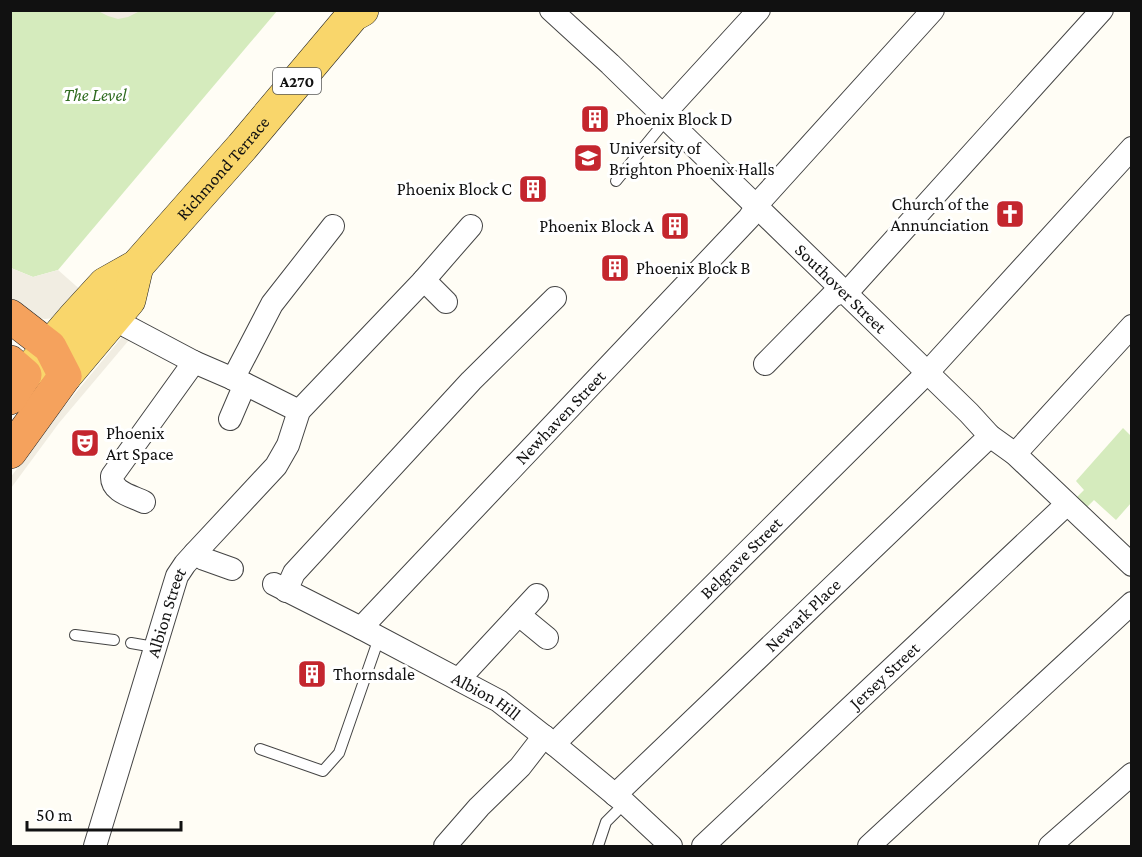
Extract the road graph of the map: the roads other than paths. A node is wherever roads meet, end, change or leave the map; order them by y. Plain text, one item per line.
1 (551, 10) edge
2 (759, 10) edge
3 (933, 10) edge
4 (1102, 10) edge
5 (356, 12) edge
6 (664, 118) junction
7 (1131, 148) edge
8 (616, 181) dead end
9 (757, 207) junction
10 (333, 226) dead end
11 (471, 226) dead end
12 (137, 266) junction
13 (424, 280) junction
14 (843, 291) junction
15 (555, 298) dead end
16 (446, 302) dead end
17 (10, 316) edge
18 (116, 317) junction
19 (1131, 326) edge
20 (50, 346) junction
21 (194, 362) junction
22 (765, 364) dead end
23 (927, 373) junction
24 (15, 378) edge
25 (63, 379) junction
26 (239, 381) junction
27 (299, 411) junction
28 (230, 419) dead end
29 (990, 436) junction
30 (10, 452) edge
31 (1015, 454) junction
32 (144, 502) dead end
33 (1067, 504) junction
34 (195, 553) junction
35 (1131, 565) edge
36 (232, 569) dead end
37 (537, 595) dead end
38 (1131, 603) edge
39 (519, 615) junction
40 (370, 633) junction
41 (75, 635) dead end
42 (547, 638) dead end
43 (114, 640) dead end
44 (130, 643) dead end
45 (154, 647) junction
46 (459, 679) junction
47 (550, 741) junction
48 (260, 749) dead end
49 (1131, 774) edge
50 (620, 799) junction
51 (95, 846) edge
52 (445, 846) edge
53 (598, 846) edge
54 (670, 846) edge
55 (703, 846) edge
56 (869, 846) edge
57 (1050, 846) edge

1 - 6 street, Southover Street
2 - 6 street
3 - 9 street, Newhaven Street
4 - 14 street
5 - 12 main road, Richmond Terrace / A270
6 - 8 lane
6 - 9 street, Southover Street
7 - 23 street, Belgrave Street
9 - 14 street, Southover Street
9 - 40 street, Newhaven Street
10 - 26 street
11 - 13 street
12 - 18 main road, Richmond Terrace / A270
12 - 20 main road, Richmond Terrace / A270
13 - 16 street
13 - 27 street
14 - 22 street
14 - 23 street, Southover Street
15 - 40 street, Albion Hill
17 - 20 highway
18 - 21 street
18 - 25 main road, Richmond Terrace / A270
19 - 31 street
20 - 24 main road, A270
20 - 25 highway
21 - 26 street
21 - 32 street
23 - 29 street, Southover Street
23 - 47 street, Belgrave Street
24 - 25 main road, A270
25 - 30 highway
26 - 27 street
26 - 28 street
27 - 34 street, Albion Street
29 - 31 street, Southover Street
29 - 50 street, Newark Place
31 - 33 street, Southover Street
33 - 35 street, Southover Street
33 - 55 street, Jersey Street
34 - 36 street
34 - 45 street, Albion Street
37 - 39 street
38 - 56 street
39 - 42 street
39 - 46 street
40 - 46 street, Albion Hill
40 - 48 lane
41 - 43 lane
44 - 45 lane
45 - 51 street, Albion Street
46 - 47 street, Albion Hill
47 - 50 street, Albion Hill
47 - 52 street, Belgrave Street
49 - 57 street
50 - 53 lane
50 - 54 street, Albion Hill

